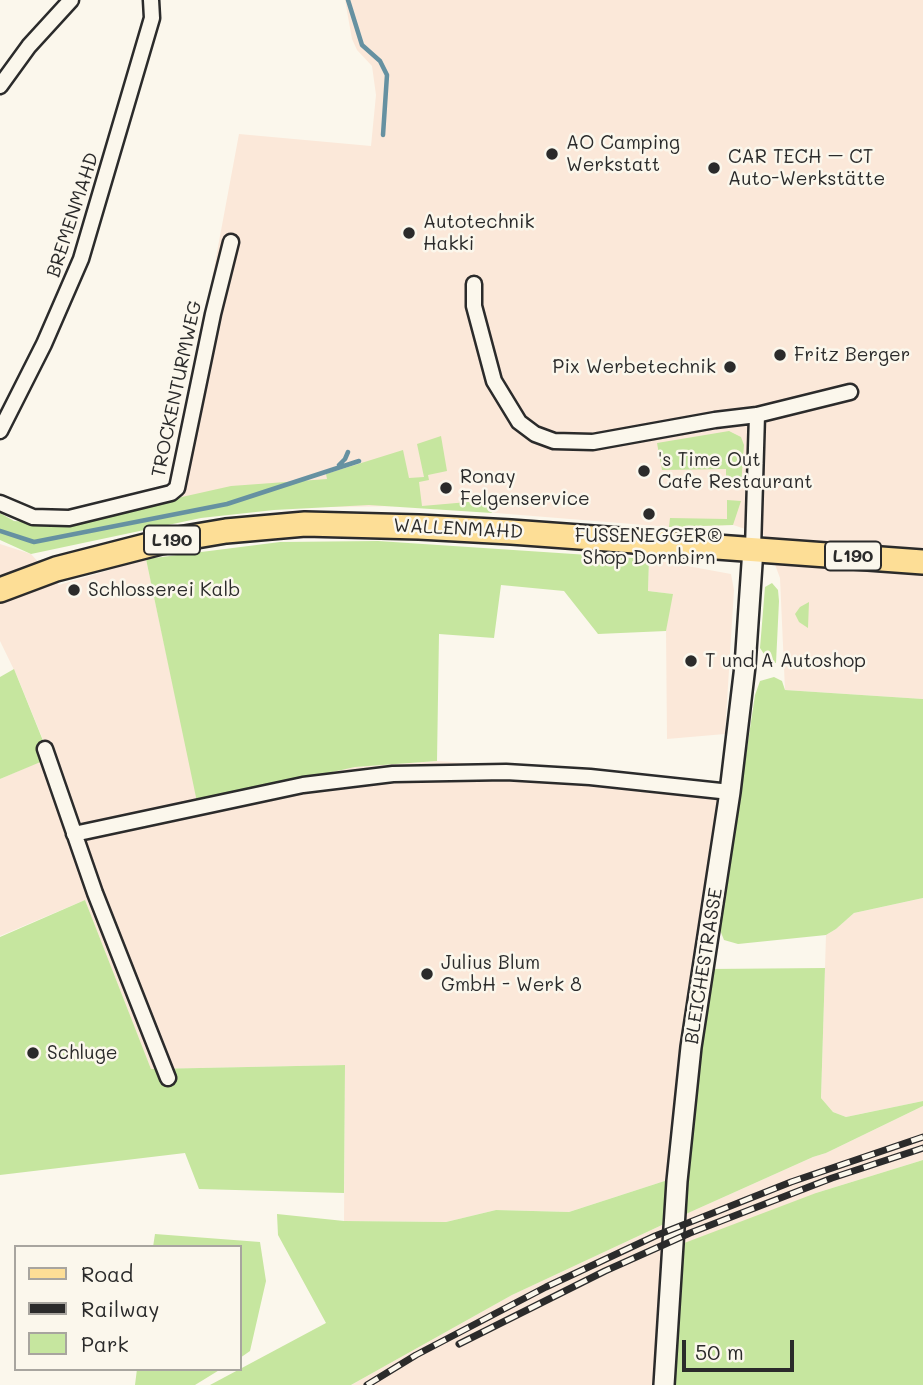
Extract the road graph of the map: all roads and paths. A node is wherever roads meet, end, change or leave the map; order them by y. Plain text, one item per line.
1 (71, 0) edge
2 (151, 0) edge
3 (0, 86) edge
4 (231, 242) dead end
5 (474, 284) dead end
6 (850, 392) dead end
7 (757, 415) junction
8 (0, 431) edge
9 (0, 503) edge
10 (753, 549) junction
11 (923, 562) edge
12 (0, 590) edge
13 (45, 749) dead end
14 (730, 792) junction
15 (74, 834) junction
16 (168, 1078) dead end
17 (664, 1385) edge

1 - 3 street
2 - 8 street, BREMENMAHD
4 - 9 street, TROCKENTURMWEG
5 - 7 street
6 - 7 street
7 - 10 street
10 - 11 main road, WALLENMAHD / L190
10 - 12 main road, WALLENMAHD / L190
10 - 14 main road, BLEICHESTRASSE
13 - 15 street
14 - 15 street
14 - 17 main road, BLEICHESTRASSE
15 - 16 street

